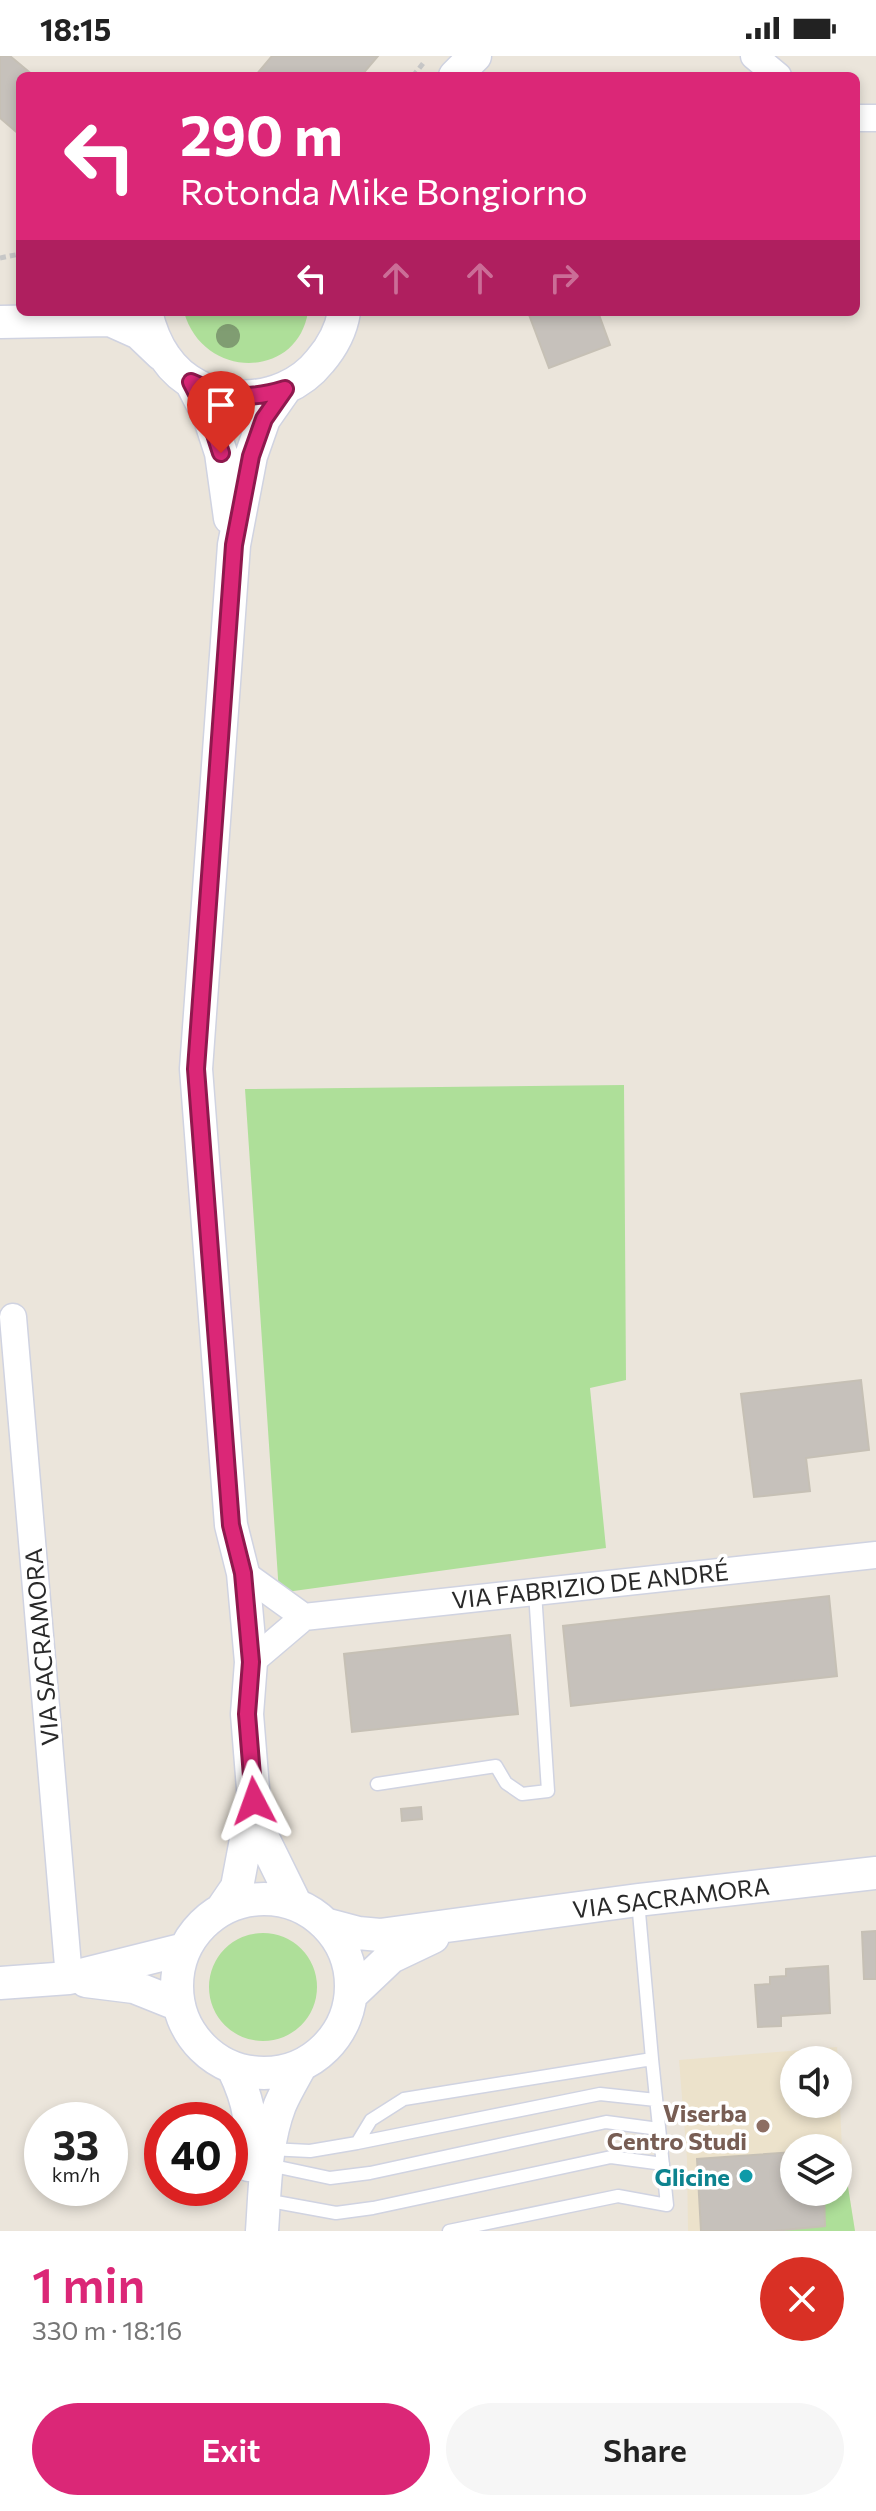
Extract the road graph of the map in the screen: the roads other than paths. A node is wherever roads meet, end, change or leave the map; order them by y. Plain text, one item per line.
1 (476, 56) edge
2 (754, 56) edge
3 (459, 72) edge
4 (773, 72) edge
5 (147, 316) edge
6 (343, 316) edge
7 (0, 322) edge
8 (165, 358) junction
9 (191, 382) junction
10 (285, 389) junction
11 (234, 545) junction
12 (13, 1317) dead end
13 (231, 1525) junction
14 (876, 1555) edge
15 (243, 1573) junction
16 (535, 1591) junction
17 (304, 1617) junction
18 (251, 1662) junction
19 (247, 1714) junction
20 (377, 1784) dead end
21 (254, 1801) junction
22 (876, 1873) edge
23 (638, 1900) junction
24 (295, 1903) junction
25 (222, 1909) junction
26 (467, 1924) junction
27 (328, 1925) junction
28 (185, 1949) junction
29 (69, 1978) junction
30 (0, 1983) edge
31 (352, 1994) junction
32 (179, 2005) junction
33 (652, 2059) junction
34 (301, 2065) junction
35 (233, 2068) junction
36 (656, 2100) junction
37 (659, 2129) junction
38 (357, 2143) junction
39 (268, 2157) junction
40 (663, 2164) junction
41 (263, 2216) edge
42 (244, 2231) edge
43 (449, 2231) edge

1 - 3 street
2 - 4 street
5 - 8 street
6 - 10 street
7 - 8 street
8 - 9 street
9 - 10 street
9 - 11 street
10 - 11 street
11 - 13 street
12 - 29 street, VIA SACRAMORA
13 - 15 street
13 - 19 street
14 - 16 street, VIA FABRIZIO DE ANDRÉ
15 - 17 street
15 - 18 street
16 - 17 street, VIA FABRIZIO DE ANDRÉ
16 - 20 lane
17 - 18 street
18 - 19 street
19 - 21 street
21 - 24 street
21 - 25 street
22 - 23 street, VIA SACRAMORA
23 - 26 street, VIA SACRAMORA
23 - 33 lane
24 - 25 street
24 - 27 street
25 - 28 street
26 - 27 street, VIA SACRAMORA
26 - 31 street, VIA SACRAMORA
27 - 31 street
28 - 29 street
28 - 32 street
29 - 30 street
29 - 32 street
31 - 34 street
32 - 35 street
33 - 36 lane
33 - 38 lane
34 - 35 street
34 - 39 street
35 - 42 street
36 - 37 lane
36 - 38 lane
37 - 39 lane
37 - 40 lane
38 - 39 lane
39 - 41 street
40 - 41 lane
40 - 43 lane

